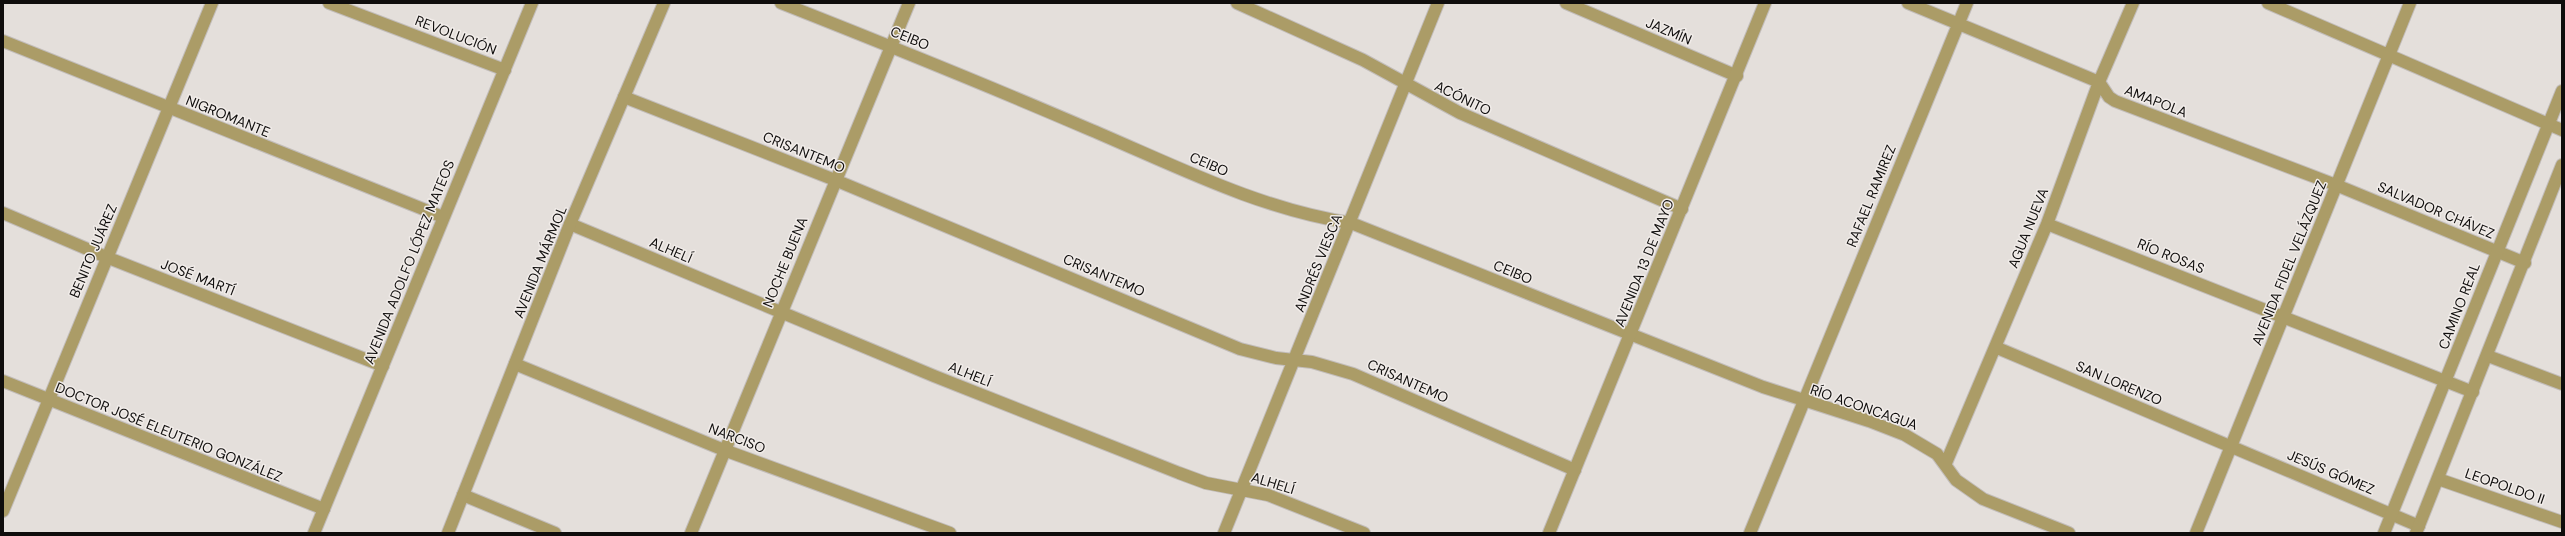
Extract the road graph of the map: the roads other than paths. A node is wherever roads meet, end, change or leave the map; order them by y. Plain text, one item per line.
1 (212, 3) edge
2 (330, 3) edge
3 (532, 3) edge
4 (664, 3) edge
5 (781, 3) edge
6 (909, 3) edge
7 (1237, 3) edge
8 (1438, 3) edge
9 (1566, 3) edge
10 (1765, 3) edge
11 (1908, 3) edge
12 (1967, 3) edge
13 (2133, 3) edge
14 (2268, 3) edge
15 (2410, 3) edge
16 (1959, 24) junction
17 (3, 41) edge
18 (892, 46) junction
19 (2389, 54) junction
20 (505, 70) junction
21 (1737, 76) junction
22 (2099, 82) junction
23 (1404, 84) junction
24 (2562, 91) edge
25 (624, 97) junction
26 (169, 108) junction
27 (2548, 124) junction
28 (2562, 130) edge
29 (2562, 165) edge
30 (835, 180) junction
31 (2336, 185) junction
32 (1682, 208) junction
33 (3, 212) edge
34 (443, 217) junction
35 (1351, 223) junction
36 (570, 224) junction
37 (2047, 224) junction
38 (2496, 251) junction
39 (106, 257) junction
40 (2525, 263) junction
41 (782, 313) junction
42 (2284, 317) junction
43 (1631, 335) junction
44 (1995, 347) junction
45 (2488, 356) junction
46 (1294, 361) junction
47 (515, 364) junction
48 (383, 366) junction
49 (3, 381) edge
50 (2446, 381) junction
51 (2562, 384) edge
52 (2473, 392) junction
53 (48, 400) junction
54 (1803, 401) junction
55 (2232, 446) junction
56 (724, 450) junction
57 (1946, 463) junction
58 (1575, 470) junction
59 (2438, 479) junction
60 (1242, 488) junction
61 (463, 495) junction
62 (324, 509) junction
63 (3, 511) edge
64 (2392, 514) junction
65 (2562, 522) edge
66 (2417, 530) edge
67 (314, 533) edge
68 (448, 533) edge
69 (555, 533) edge
70 (691, 533) edge
71 (950, 533) edge
72 (1224, 533) edge
73 (1364, 533) edge
74 (1549, 533) edge
75 (1750, 533) edge
76 (2069, 533) edge
77 (2196, 533) edge
78 (2384, 533) edge

1 - 26 street, BENITO JUÁREZ
2 - 20 street, REVOLUCIÓN
3 - 20 street, AVENIDA ADOLFO LÓPEZ MATEOS
4 - 25 street, AVENIDA MÁRMOL
5 - 18 street, CEIBO
6 - 18 street, NOCHE BUENA
7 - 23 street, ACÓNITO
8 - 23 street, ANDRÉS VIESCA
9 - 21 street, JAZMÍN
10 - 21 street, AVENIDA 13 DE MAYO
11 - 16 street
12 - 16 street, RAFAEL RAMIREZ
13 - 22 street, AGUA NUEVA
14 - 19 street
15 - 19 street, AVENIDA FIDEL VELÁZQUEZ
16 - 22 street
16 - 54 street, RAFAEL RAMIREZ
17 - 26 street, NIGROMANTE
18 - 30 street, NOCHE BUENA
18 - 35 street, CEIBO
19 - 27 street
19 - 31 street, AVENIDA FIDEL VELÁZQUEZ
20 - 34 street, AVENIDA ADOLFO LÓPEZ MATEOS
21 - 32 street, AVENIDA 13 DE MAYO
22 - 31 street, AMAPOLA
22 - 37 street, AGUA NUEVA
23 - 32 street, ACÓNITO
23 - 35 street, ANDRÉS VIESCA
24 - 27 street, CAMINO REAL
25 - 30 street, CRISANTEMO
25 - 36 street, AVENIDA MÁRMOL
26 - 34 street, NIGROMANTE
26 - 39 street, BENITO JUÁREZ
27 - 28 street
27 - 38 street, CAMINO REAL
29 - 40 street
30 - 41 street, NOCHE BUENA
30 - 46 street, CRISANTEMO
31 - 38 street, SALVADOR CHÁVEZ
31 - 42 street, AVENIDA FIDEL VELÁZQUEZ
32 - 43 street, AVENIDA 13 DE MAYO
33 - 39 street, JOSÉ MARTÍ
34 - 48 street, AVENIDA ADOLFO LÓPEZ MATEOS
35 - 43 street, CEIBO
35 - 46 street, ANDRÉS VIESCA
36 - 41 street, ALHELÍ
36 - 47 street, AVENIDA MÁRMOL
37 - 42 street, RÍO ROSAS
37 - 44 street, AGUA NUEVA
38 - 40 street, SALVADOR CHÁVEZ
38 - 50 street, CAMINO REAL
39 - 48 street, JOSÉ MARTÍ
39 - 53 street, BENITO JUÁREZ
40 - 45 street
41 - 56 street, NOCHE BUENA
41 - 60 street, ALHELÍ
42 - 50 street, RÍO ROSAS
42 - 55 street, AVENIDA FIDEL VELÁZQUEZ
43 - 54 street, RÍO ACONCAGUA
43 - 58 street, AVENIDA 13 DE MAYO
44 - 55 street, SAN LORENZO
44 - 57 street, AGUA NUEVA
45 - 51 street
45 - 52 street
46 - 58 street, CRISANTEMO
46 - 60 street, ANDRÉS VIESCA
47 - 56 street, NARCISO
47 - 61 street, AVENIDA MÁRMOL
48 - 62 street, AVENIDA ADOLFO LÓPEZ MATEOS
49 - 53 street, DOCTOR JOSÉ ELEUTERIO GONZÁLEZ
50 - 52 street, RÍO ROSAS
50 - 64 street, CAMINO REAL
52 - 59 street
53 - 62 street, DOCTOR JOSÉ ELEUTERIO GONZÁLEZ
53 - 63 street, BENITO JUÁREZ
54 - 57 street, RÍO ACONCAGUA
54 - 75 street, RAFAEL RAMIREZ
55 - 64 street, JESÚS GÓMEZ
55 - 77 street, AVENIDA FIDEL VELÁZQUEZ
56 - 70 street, NOCHE BUENA
56 - 71 street, NARCISO
57 - 76 street, RÍO ACONCAGUA
58 - 74 street, AVENIDA 13 DE MAYO
59 - 65 street, LEOPOLDO II
59 - 66 street
60 - 72 street, ANDRÉS VIESCA
60 - 73 street, ALHELÍ
61 - 68 street, AVENIDA MÁRMOL
61 - 69 street
62 - 67 street, AVENIDA ADOLFO LÓPEZ MATEOS
64 - 66 street, JESÚS GÓMEZ
64 - 78 street, CAMINO REAL

